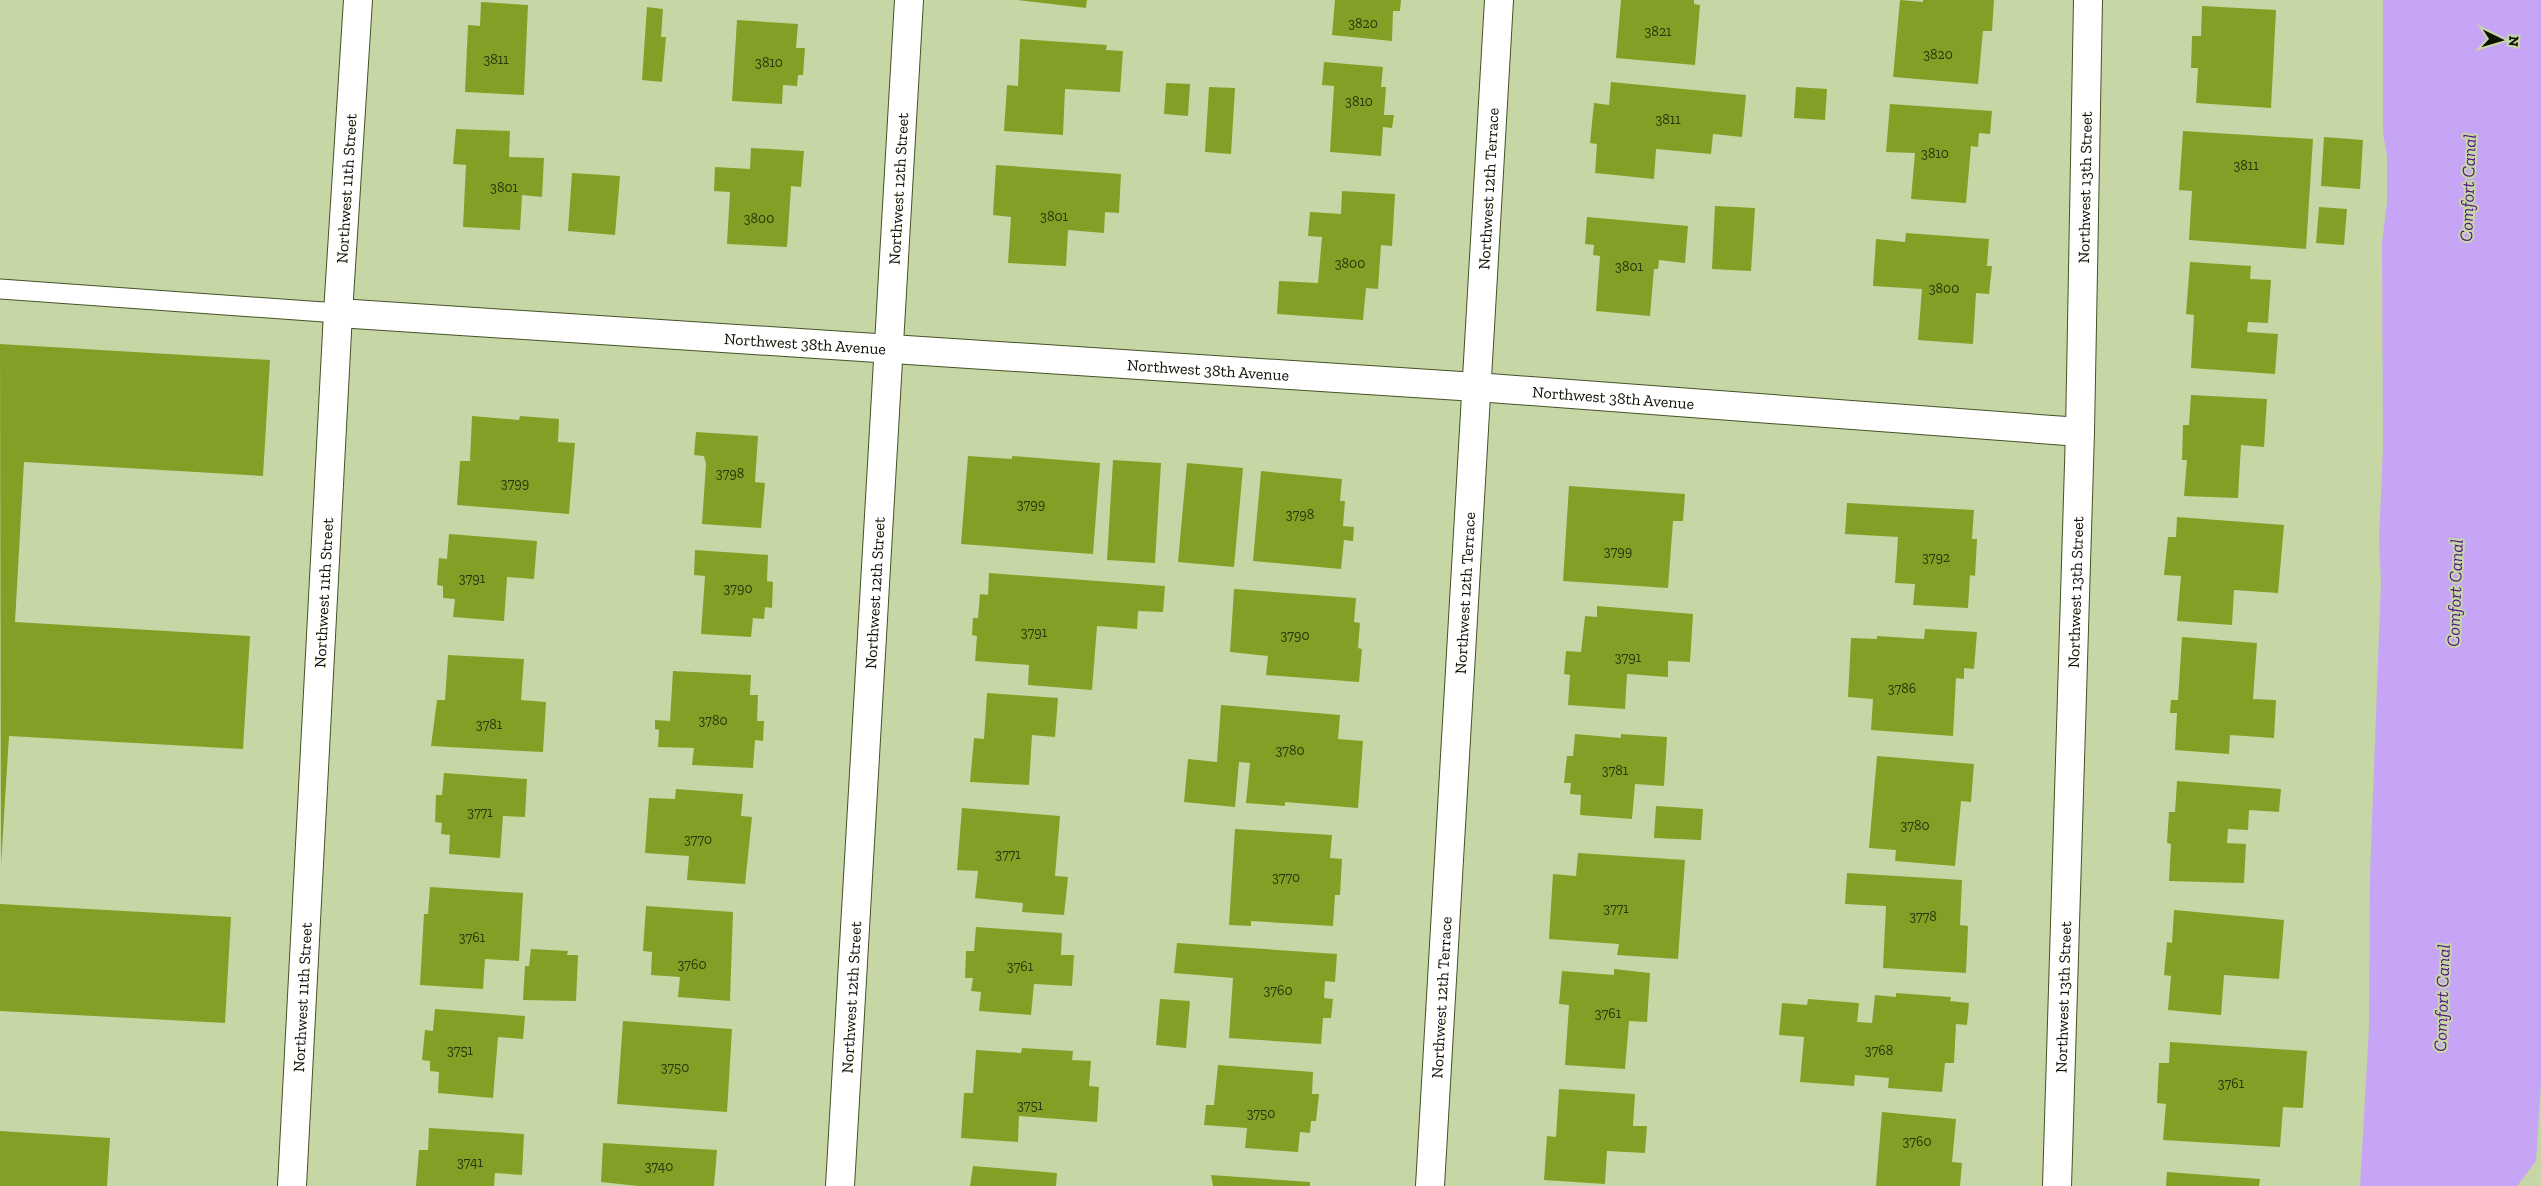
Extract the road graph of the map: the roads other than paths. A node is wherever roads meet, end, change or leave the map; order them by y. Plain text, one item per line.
1 (358, 0) edge
2 (909, 0) edge
3 (1498, 0) edge
4 (2088, 0) edge
5 (0, 289) edge
6 (338, 313) junction
7 (888, 349) junction
8 (1476, 387) junction
9 (2080, 432) junction
10 (292, 1186) edge
11 (840, 1186) edge
12 (1430, 1186) edge
13 (2057, 1186) edge

1 - 6 street, Northwest 11th Street
2 - 7 street, Northwest 12th Street
3 - 8 street, Northwest 12th Terrace
4 - 9 street, Northwest 13th Street
5 - 6 lane
6 - 7 street, Northwest 38th Avenue
6 - 10 street, Northwest 11th Street
7 - 8 street, Northwest 38th Avenue
7 - 11 street, Northwest 12th Street
8 - 9 street, Northwest 38th Avenue
8 - 12 street, Northwest 12th Terrace
9 - 13 street, Northwest 13th Street

